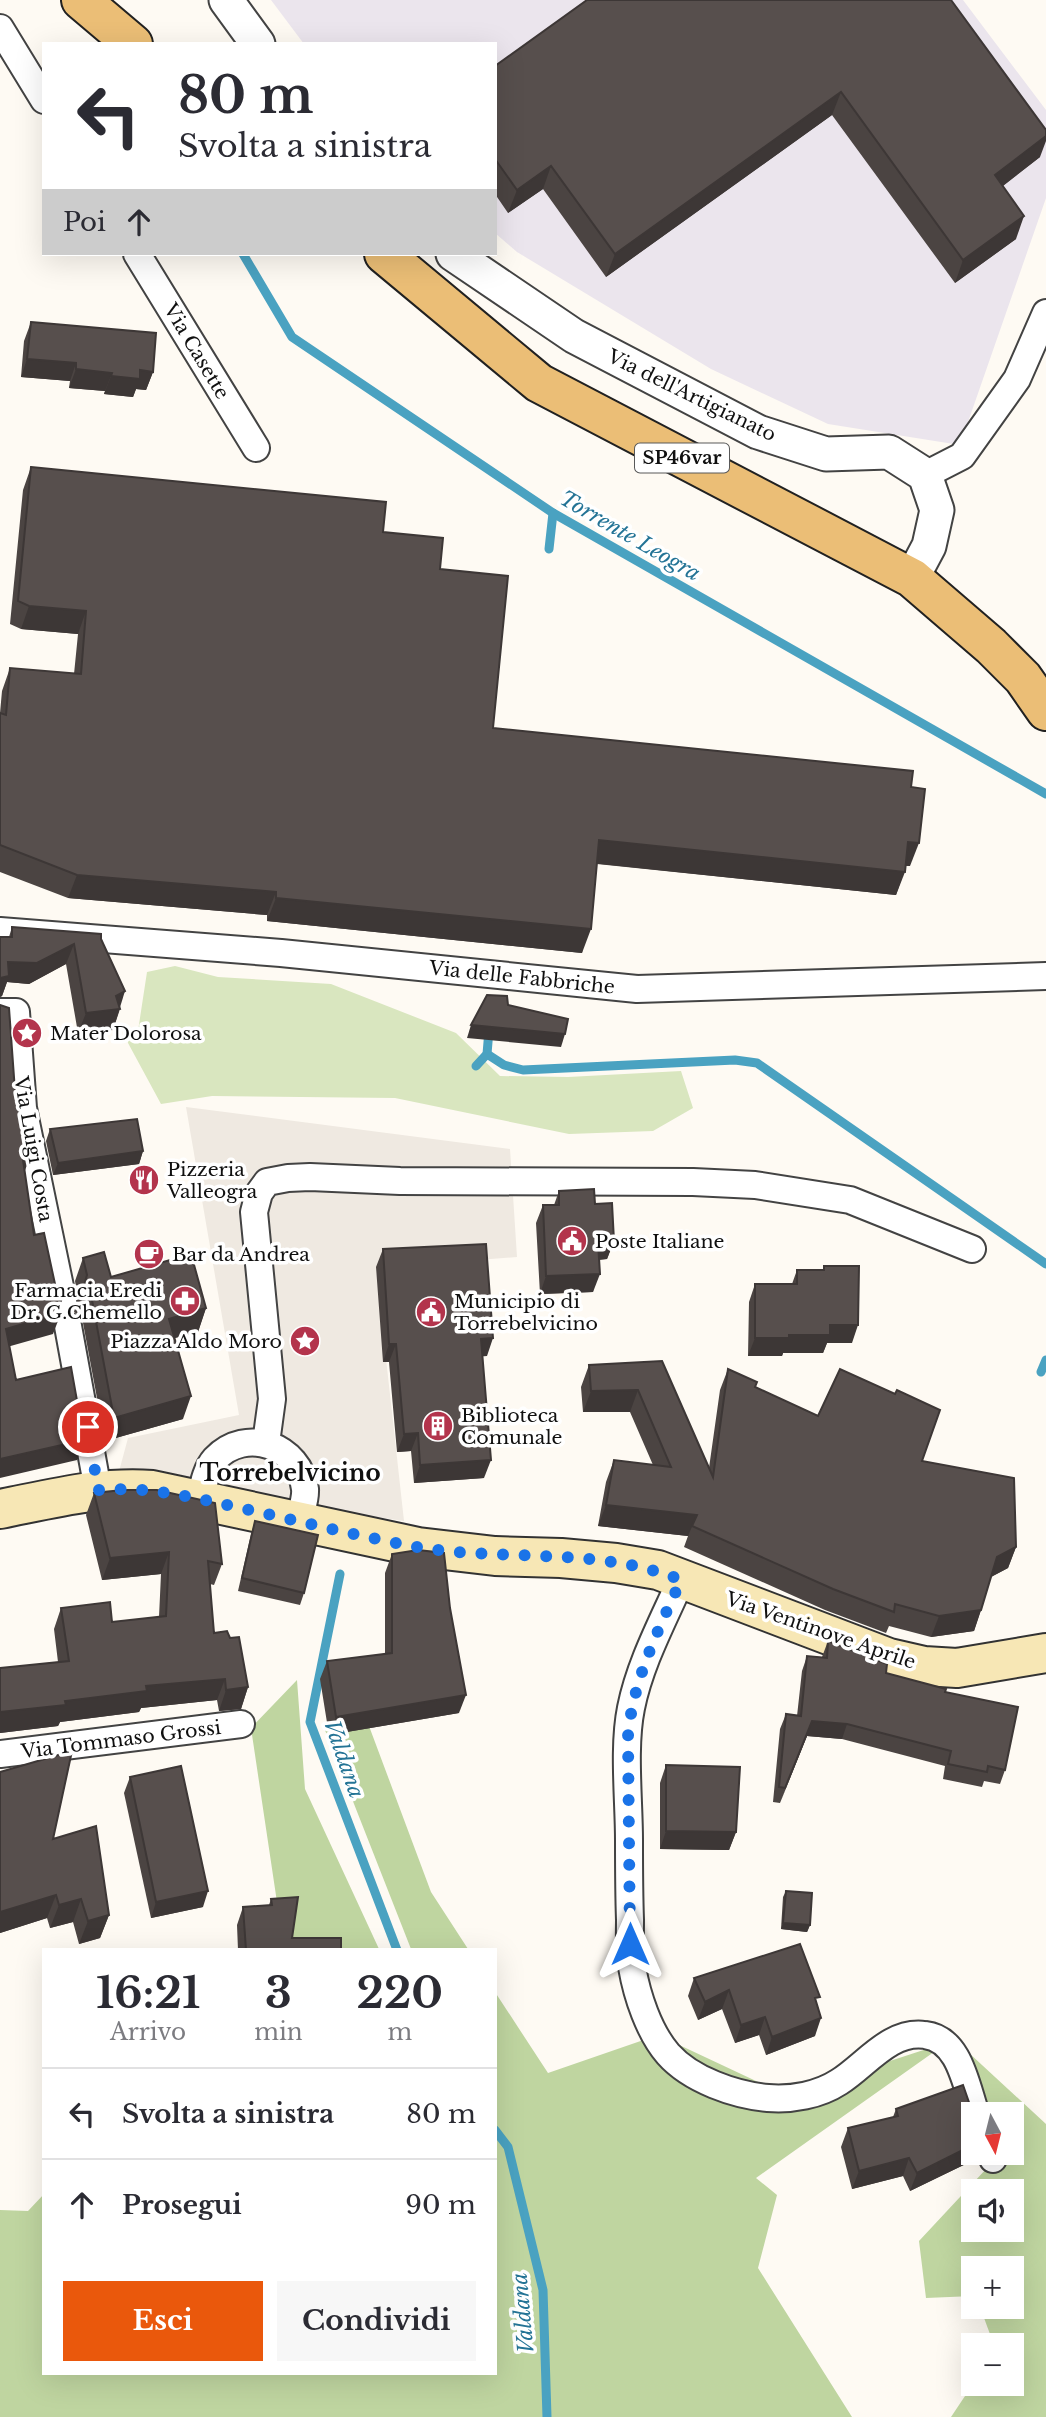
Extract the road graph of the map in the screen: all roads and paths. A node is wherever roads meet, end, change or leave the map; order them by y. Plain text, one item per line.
1 (81, 0) edge
2 (226, 0) edge
3 (0, 29) edge
4 (131, 42) edge
5 (257, 42) edge
6 (42, 97) edge
7 (138, 256) edge
8 (386, 256) edge
9 (456, 256) edge
10 (1046, 313) edge
11 (256, 448) dead end
12 (925, 475) junction
13 (912, 578) junction
14 (1046, 710) edge
15 (0, 931) edge
16 (1046, 976) edge
17 (0, 1012) edge
18 (972, 1249) dead end
19 (266, 1443) junction
20 (98, 1490) junction
21 (200, 1499) junction
22 (0, 1509) edge
23 (299, 1521) junction
24 (681, 1580) junction
25 (1046, 1653) edge
26 (241, 1724) dead end
27 (0, 1754) edge
28 (971, 2102) edge

1 - 4 main road
2 - 5 street
3 - 6 street
7 - 11 street, Via Casette
8 - 13 main road, SP46var
9 - 12 street, Via dell'Artigianato
10 - 12 street
12 - 13 street
13 - 14 main road, SP46var
15 - 16 street, Via delle Fabbriche
17 - 20 street, Via Luigi Costa
18 - 19 street
19 - 21 street
19 - 23 street
20 - 21 main road, Via Ventinove Aprile
20 - 22 main road, Via Ventinove Aprile
21 - 23 main road, Via Ventinove Aprile
23 - 24 main road, Via Ventinove Aprile
24 - 25 main road, Via Ventinove Aprile
24 - 28 street
26 - 27 street, Via Tommaso Grossi

